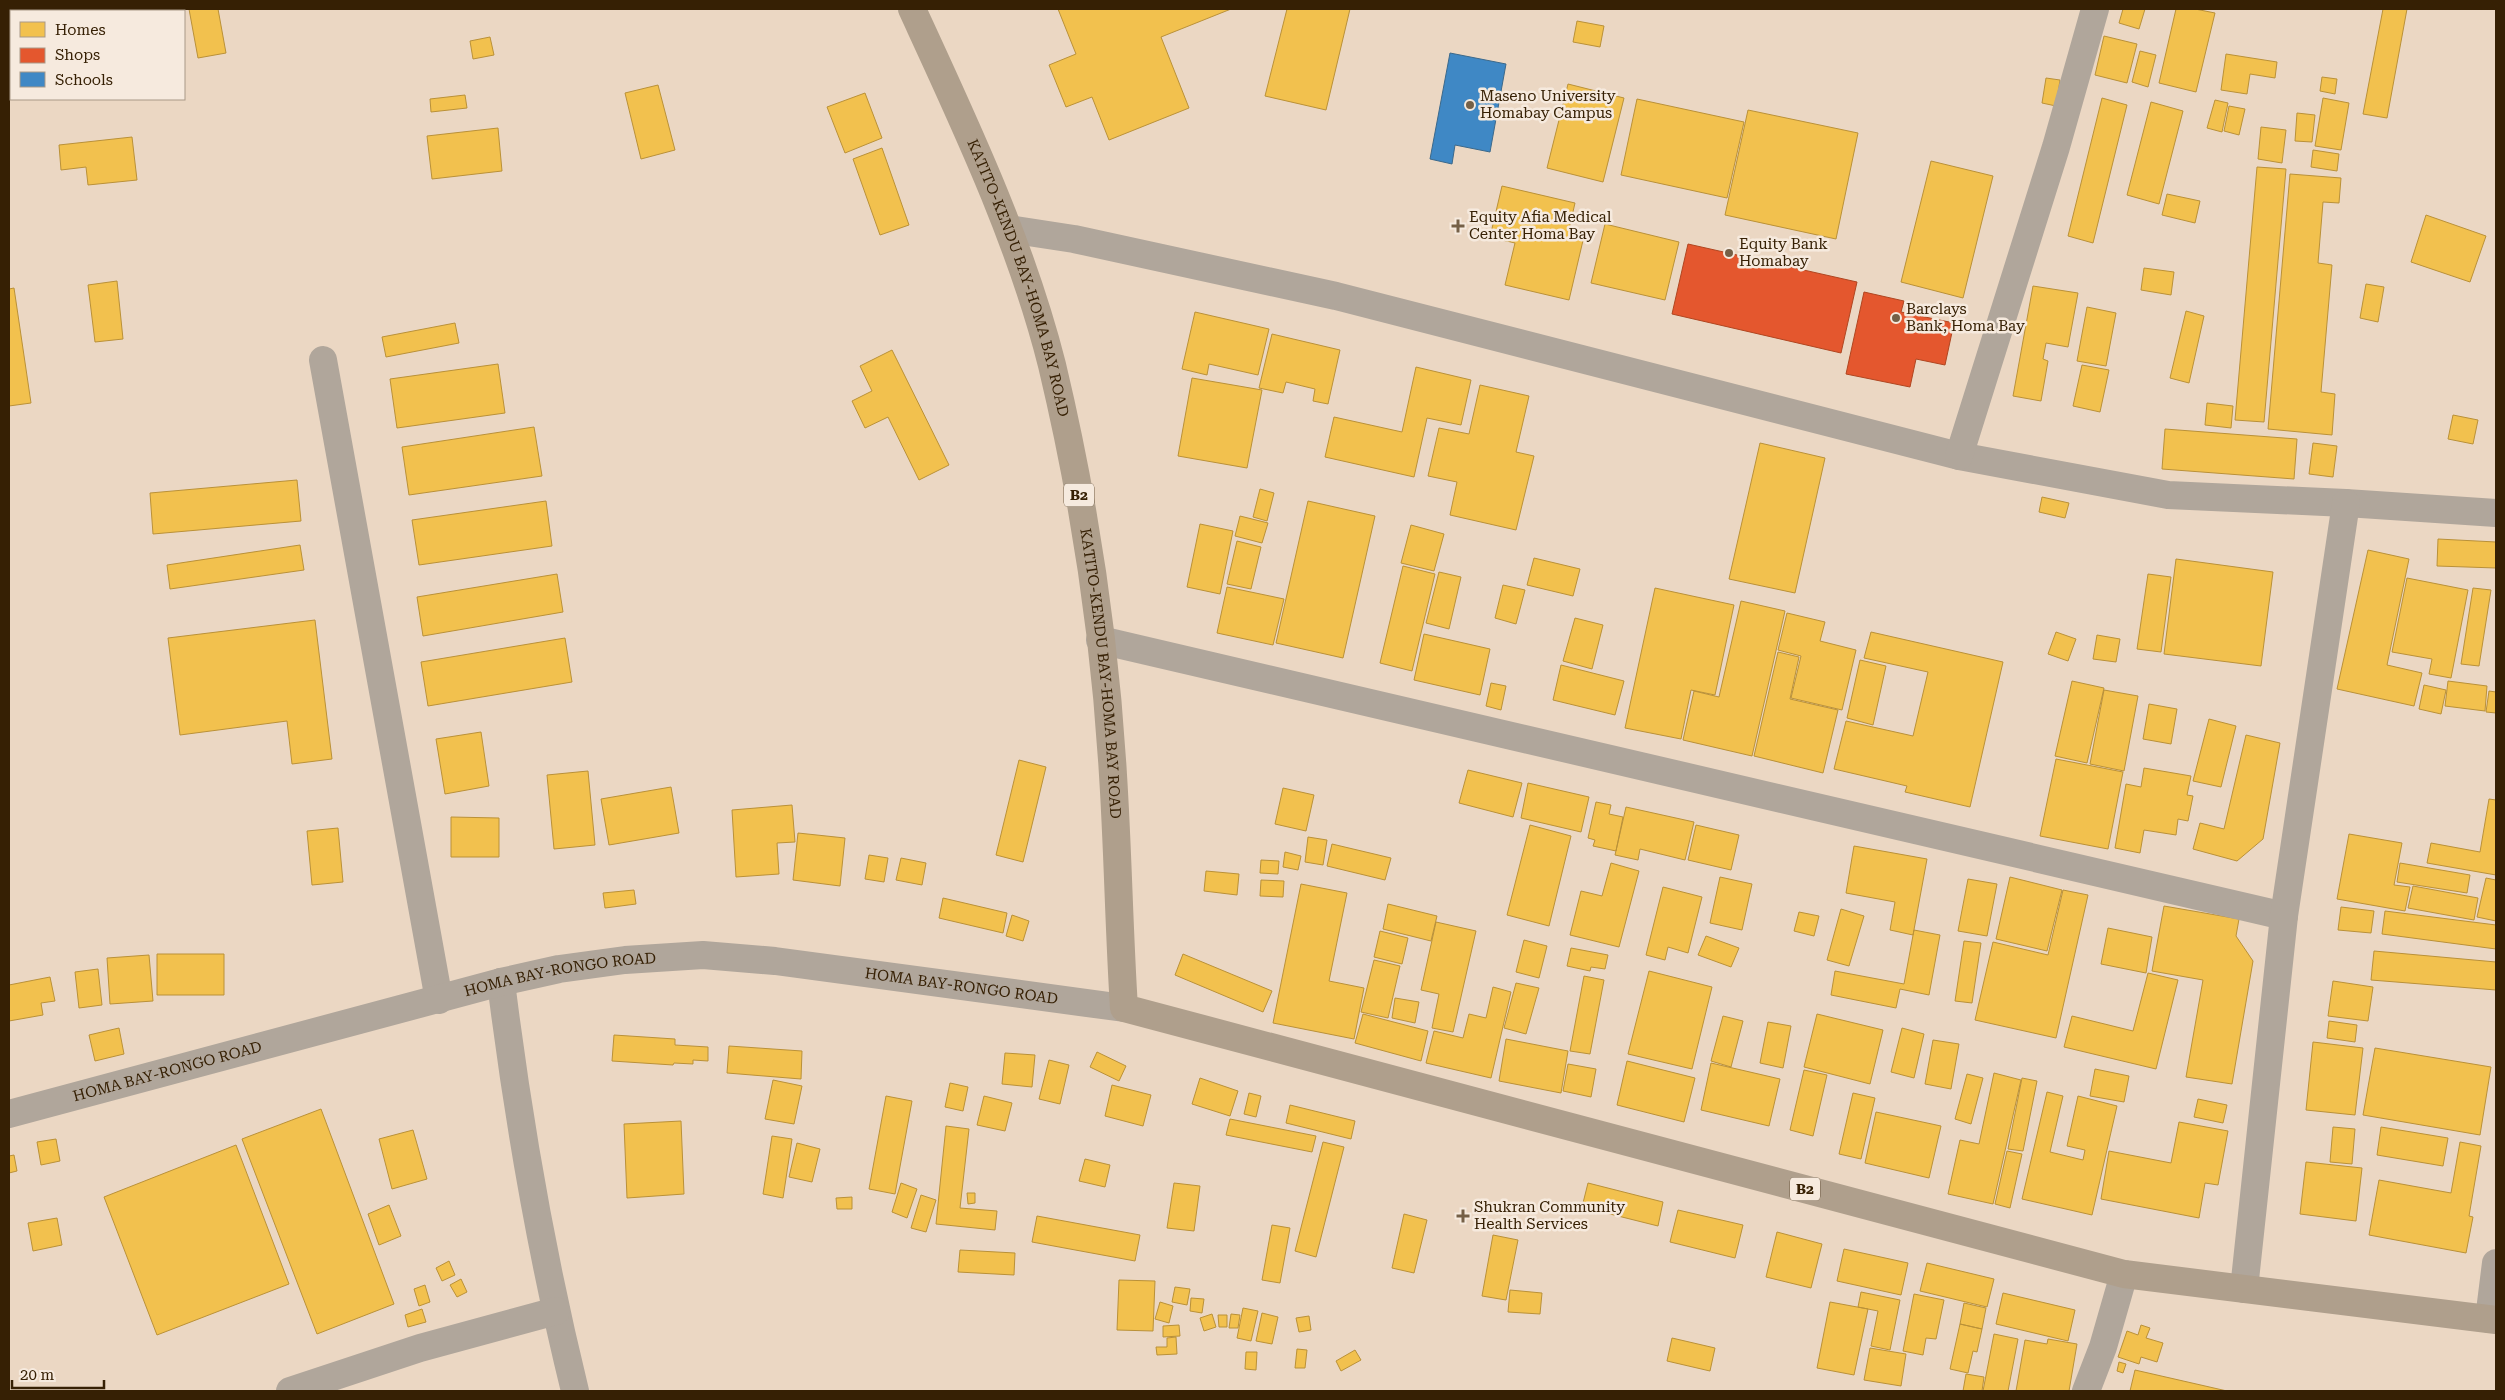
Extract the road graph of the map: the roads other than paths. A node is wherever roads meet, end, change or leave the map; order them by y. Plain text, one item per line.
1 (912, 9) edge
2 (2095, 9) edge
3 (1009, 229) junction
4 (323, 360) dead end
5 (1959, 456) junction
6 (2346, 503) junction
7 (2496, 513) edge
8 (1100, 640) junction
9 (2284, 916) junction
10 (500, 982) junction
11 (439, 1000) junction
12 (1124, 1008) junction
13 (9, 1114) edge
14 (2496, 1263) edge
15 (2124, 1274) junction
16 (2244, 1289) junction
17 (556, 1311) junction
18 (2493, 1320) edge
19 (290, 1391) edge
20 (575, 1391) edge
21 (2086, 1391) edge

1 - 3 highway, KATITO-KENDU BAY-HOMA BAY ROAD / B2
2 - 5 street
3 - 5 street
3 - 8 highway, KATITO-KENDU BAY-HOMA BAY ROAD / B2
4 - 11 street
5 - 6 street
6 - 7 street
6 - 9 street
8 - 9 street
8 - 12 highway, KATITO-KENDU BAY-HOMA BAY ROAD / B2
9 - 16 street
10 - 11 street, HOMA BAY-RONGO ROAD
10 - 12 street, HOMA BAY-RONGO ROAD
10 - 17 street
11 - 13 street, HOMA BAY-RONGO ROAD
12 - 15 highway, B2
14 - 18 street
15 - 16 highway, B2
15 - 21 street
16 - 18 highway, B2
17 - 19 street
17 - 20 street

